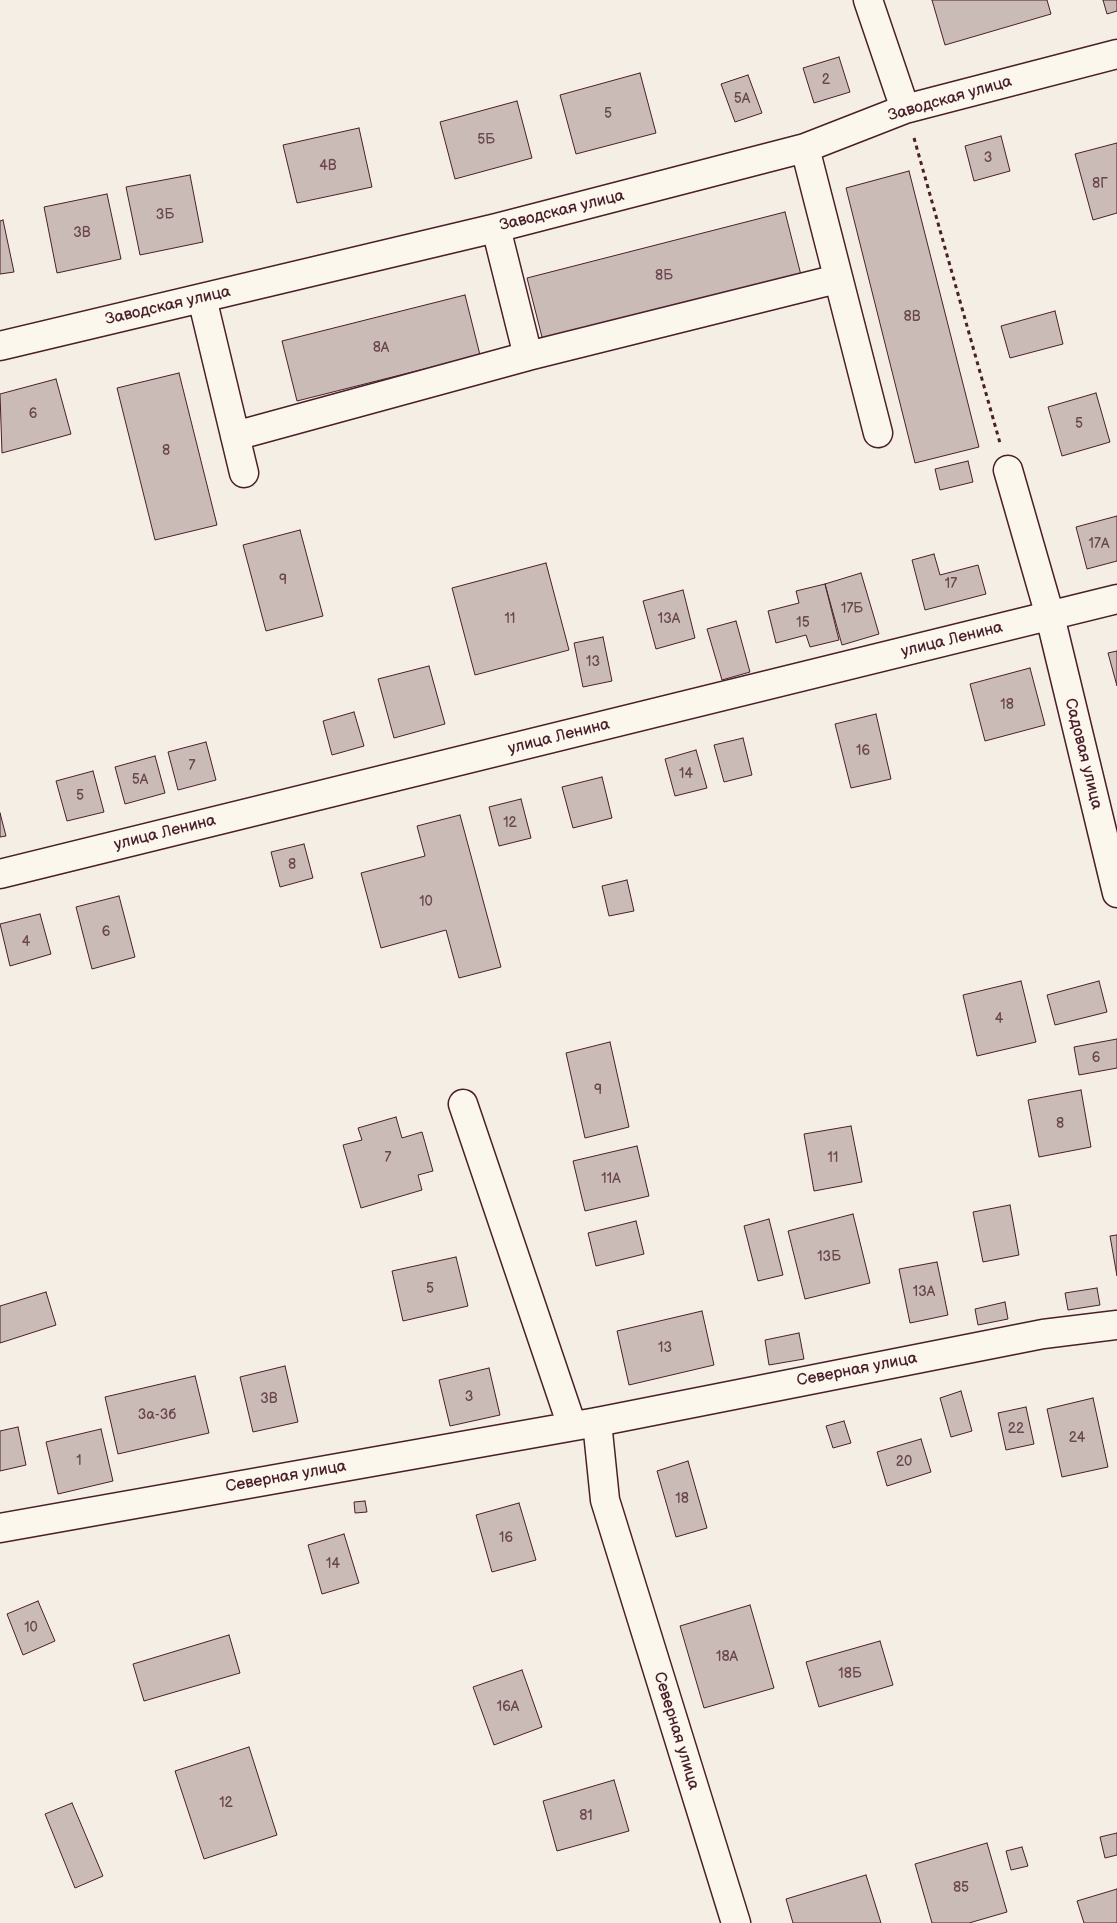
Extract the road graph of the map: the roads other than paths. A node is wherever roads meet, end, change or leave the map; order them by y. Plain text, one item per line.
1 (868, 0) edge
2 (1117, 54) edge
3 (906, 109) junction
4 (805, 148) junction
5 (496, 228) junction
6 (837, 279) junction
7 (202, 298) junction
8 (0, 346) edge
9 (528, 356) junction
10 (878, 433) dead end
11 (235, 436) junction
12 (1008, 470) road end
13 (244, 473) dead end
14 (1117, 598) edge
15 (1050, 616) junction
16 (0, 874) edge
17 (1117, 893) edge
18 (463, 1104) dead end
19 (1117, 1326) edge
20 (584, 1424) junction
21 (0, 1528) edge
22 (736, 1923) edge

1 - 3 street
2 - 3 street, Заводская улица
3 - 4 street, Заводская улица
4 - 5 street, Заводская улица
4 - 6 street
5 - 7 street, Заводская улица
5 - 9 street
6 - 9 street
6 - 10 street
7 - 8 street, Заводская улица
7 - 11 street
9 - 11 street
11 - 13 street
12 - 15 street, Садовая улица
14 - 15 street, улица Ленина
15 - 16 street, улица Ленина
15 - 17 street, Садовая улица
18 - 20 street, Северная улица
19 - 20 street, Северная улица
20 - 21 street, Северная улица
20 - 22 street, Северная улица

